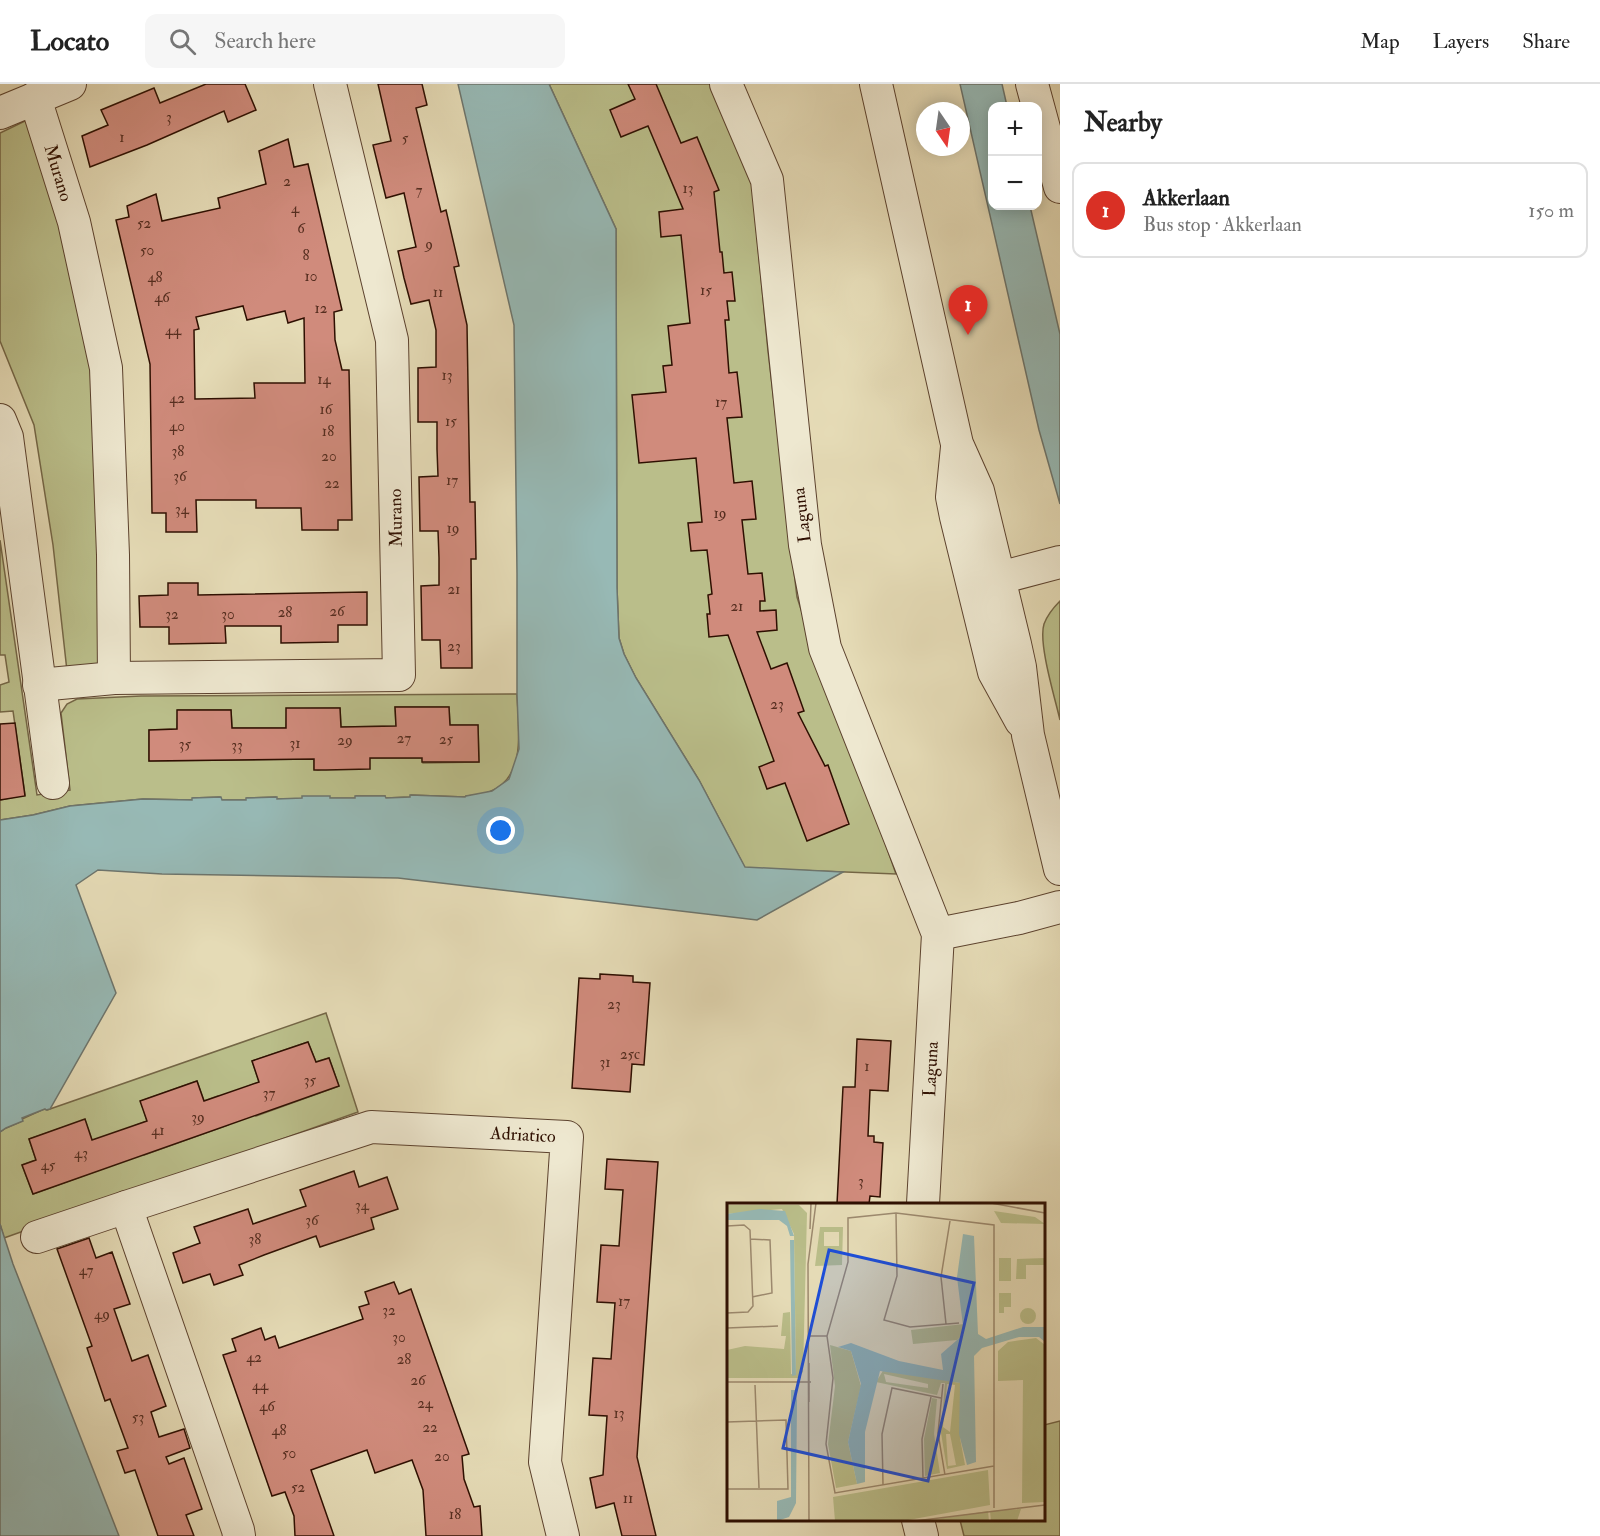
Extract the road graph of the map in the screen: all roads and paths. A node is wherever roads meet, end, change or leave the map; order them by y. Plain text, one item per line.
1 (70, 84) edge
2 (330, 84) edge
3 (726, 84) edge
4 (876, 84) edge
5 (1032, 84) edge
6 (35, 98) junction
7 (0, 113) edge
8 (1060, 187) edge
9 (0, 420) edge
10 (1060, 562) edge
11 (986, 581) junction
12 (114, 678) junction
13 (39, 685) junction
14 (53, 783) dead end
15 (1060, 869) edge
16 (1060, 907) edge
17 (938, 934) junction
18 (923, 1203) edge
19 (126, 1207) junction
20 (38, 1237) dead end
21 (918, 1521) edge
22 (238, 1536) edge
23 (563, 1536) edge
24 (922, 1536) edge

1 - 6 street
2 - 12 street, Murano
3 - 17 street, Laguna
4 - 11 street
5 - 8 street
6 - 7 street
6 - 12 street, Murano
9 - 13 street
10 - 11 street
11 - 15 street
12 - 13 street, Murano
13 - 14 street
16 - 17 street
17 - 18 street, Laguna
19 - 20 street, Adriatico
19 - 22 street
19 - 23 street, Adriatico
21 - 24 street

